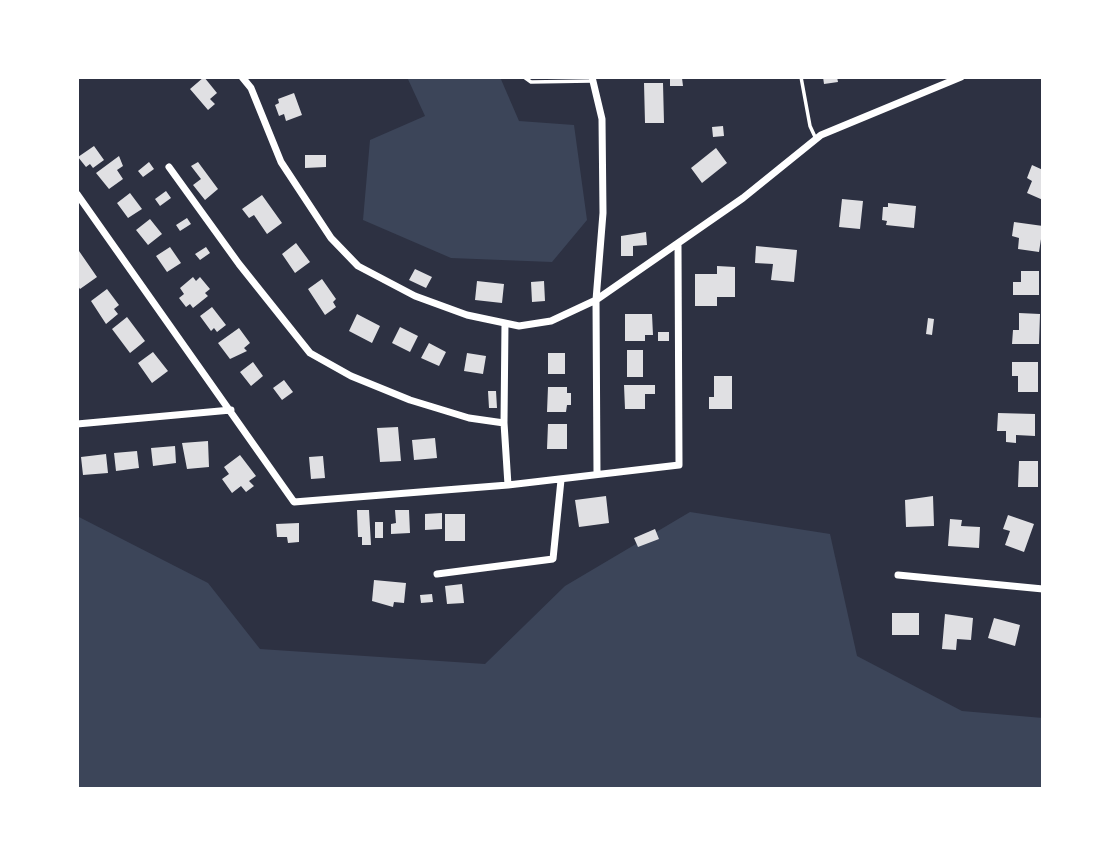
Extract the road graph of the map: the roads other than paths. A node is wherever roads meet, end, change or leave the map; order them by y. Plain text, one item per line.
1 (242, 77) edge
2 (524, 77) edge
3 (801, 77) edge
4 (961, 77) edge
5 (593, 79) edge
6 (816, 139) junction
7 (169, 167) dead end
8 (77, 194) edge
9 (678, 244) junction
10 (596, 300) junction
11 (505, 323) junction
12 (231, 410) junction
13 (503, 423) junction
14 (77, 424) edge
15 (597, 474) junction
16 (561, 480) junction
17 (508, 485) junction
18 (437, 574) dead end
19 (898, 575) dead end
20 (1043, 589) edge

1 - 11 street
2 - 5 lane
3 - 6 lane
4 - 6 street
5 - 10 street
6 - 9 street
7 - 13 street
8 - 12 street
9 - 10 street
9 - 15 street
10 - 11 street
10 - 15 street
11 - 13 street
12 - 14 street
12 - 17 street
13 - 17 street
15 - 16 street
16 - 17 street
16 - 18 street
19 - 20 street

